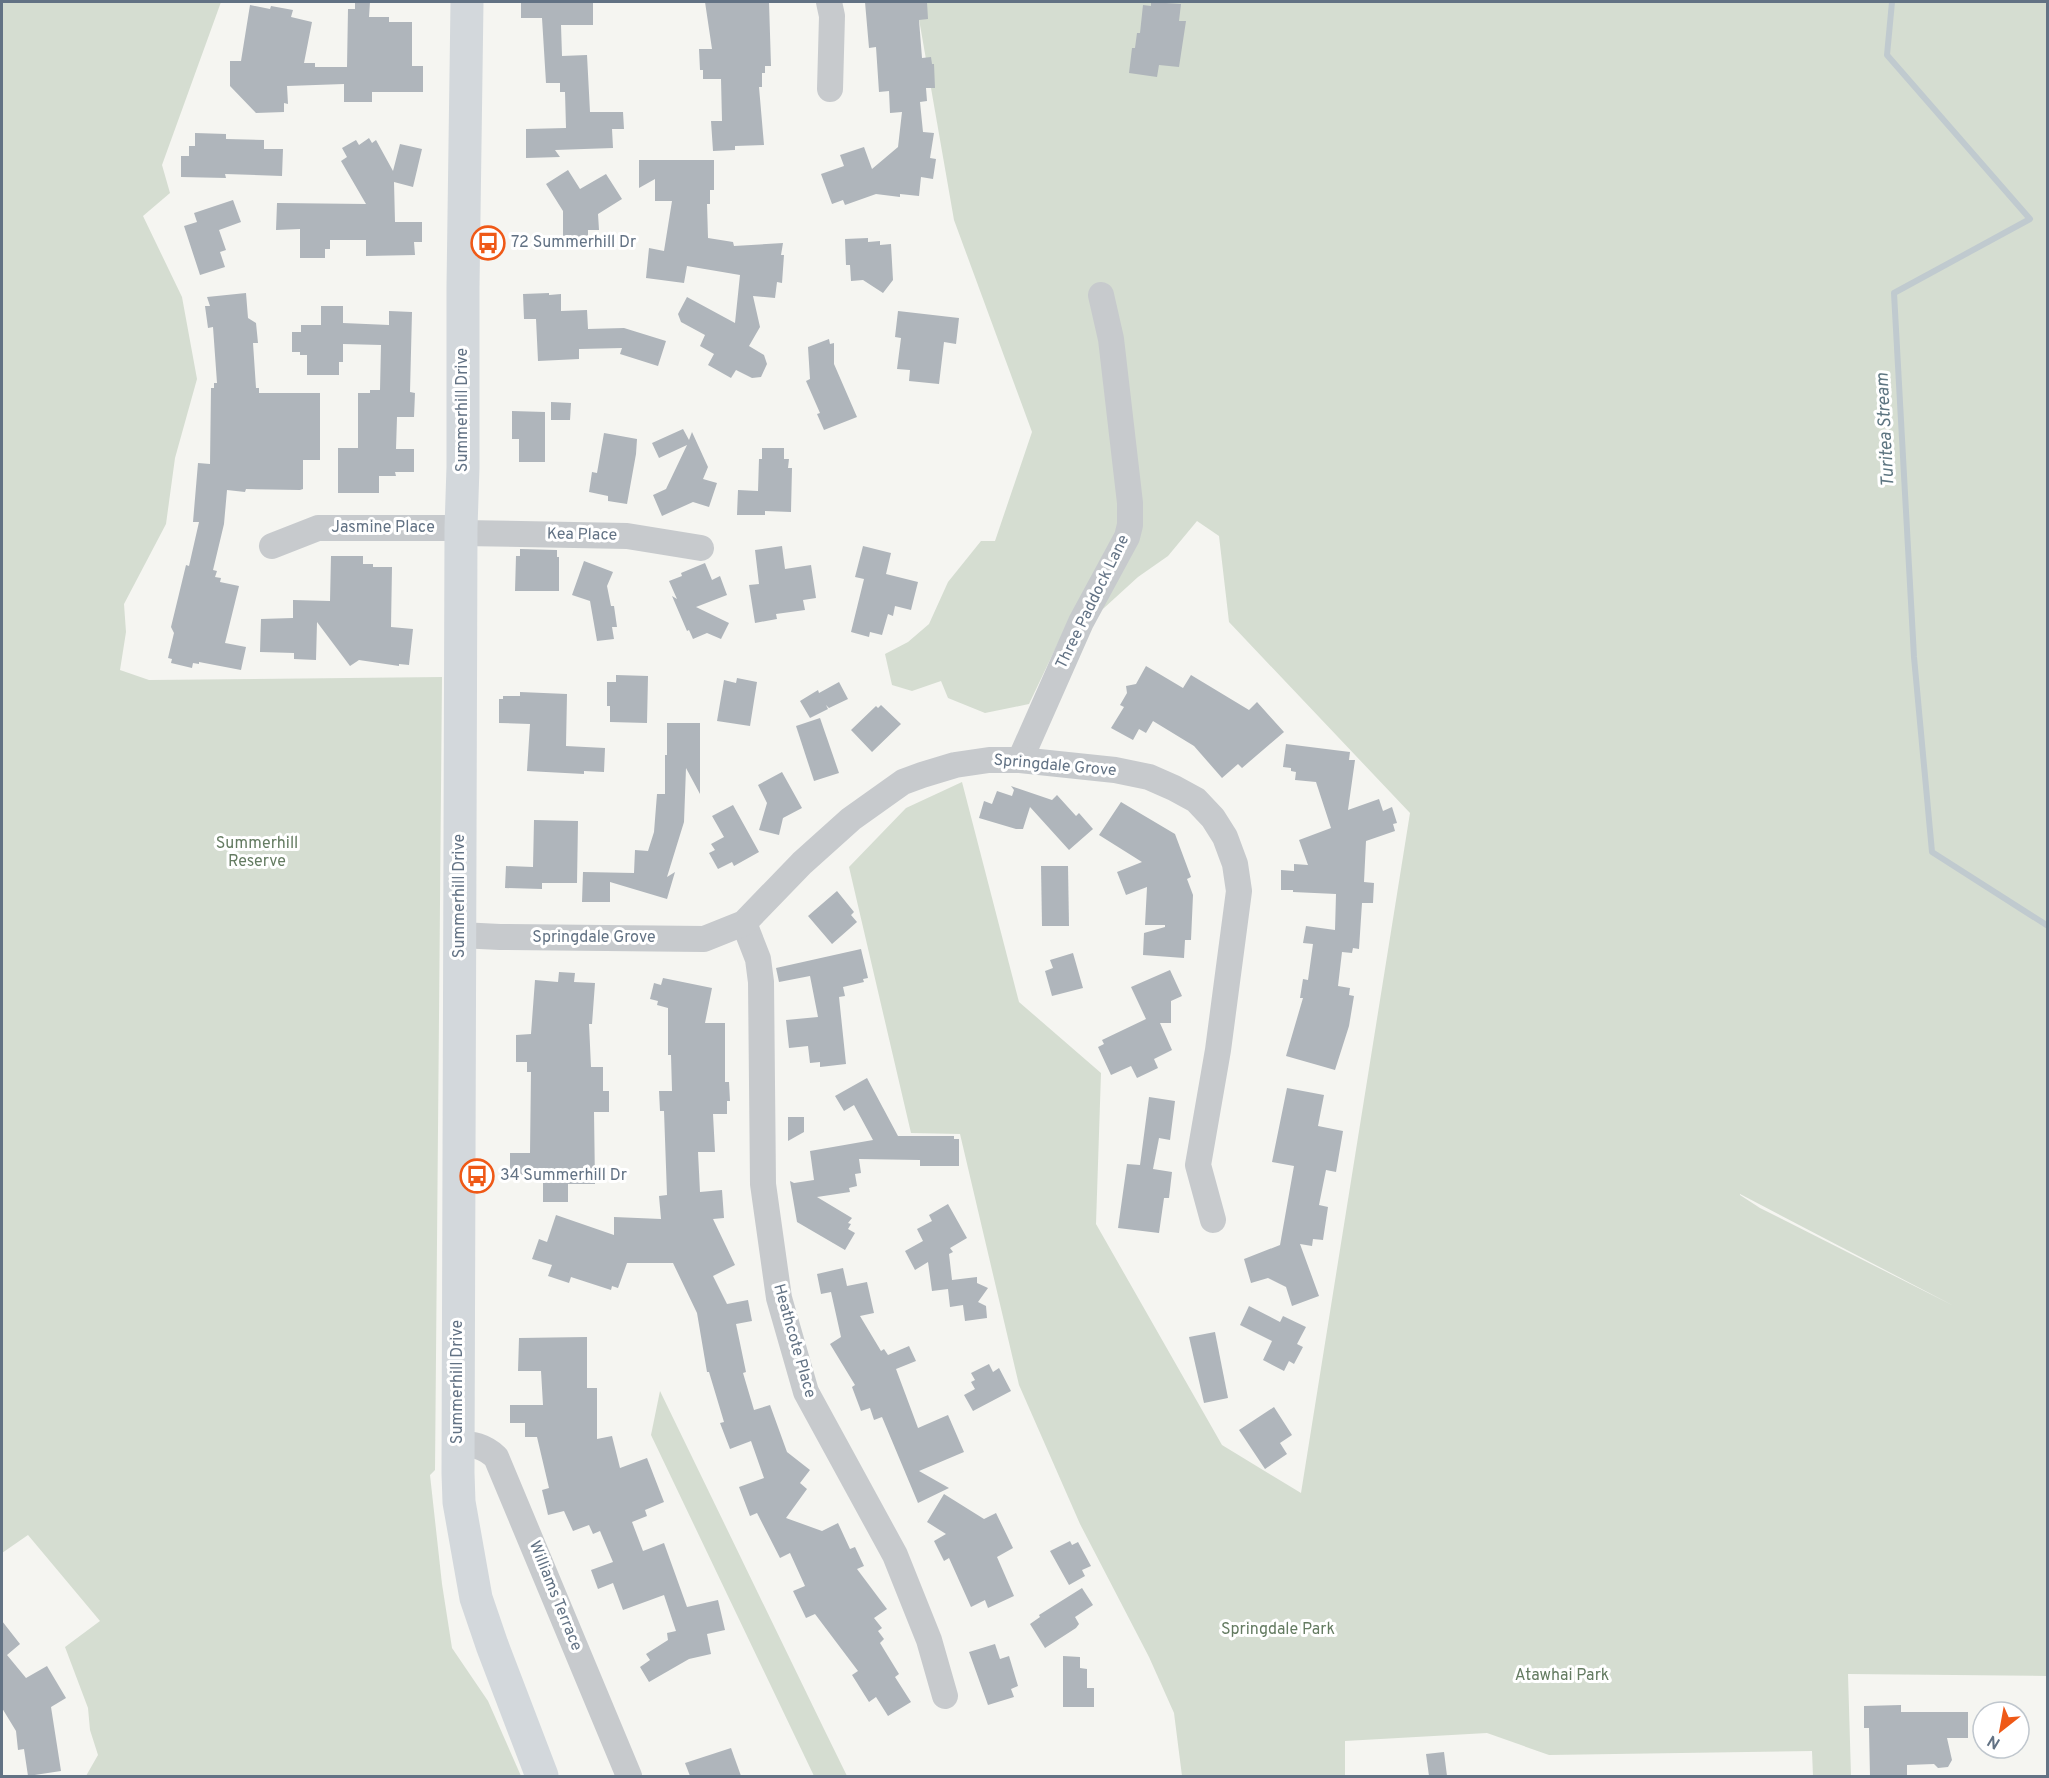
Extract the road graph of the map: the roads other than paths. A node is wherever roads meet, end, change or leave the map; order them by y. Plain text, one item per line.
1 (446, 2) edge
2 (466, 2) edge
3 (830, 2) edge
4 (830, 89) dead end
5 (1101, 295) dead end
6 (461, 530) junction
7 (272, 546) dead end
8 (701, 548) dead end
9 (1020, 760) junction
10 (744, 924) junction
11 (460, 935) junction
12 (1213, 1220) dead end
13 (457, 1443) junction
14 (945, 1696) dead end
15 (542, 1776) edge
16 (629, 1776) edge

1 - 2 street
2 - 6 main road, Summerhill Drive
3 - 4 street
5 - 9 street, Three Paddock Lane
6 - 7 street, Jasmine Place
6 - 8 street, Kea Place
6 - 11 main road, Summerhill Drive
9 - 10 street, Springdale Grove
9 - 12 street, Springdale Grove
10 - 11 street, Springdale Grove
10 - 14 street, Heathcote Place
11 - 13 main road, Summerhill Drive
13 - 15 main road, Summerhill Drive
13 - 16 street, Williams Terrace

